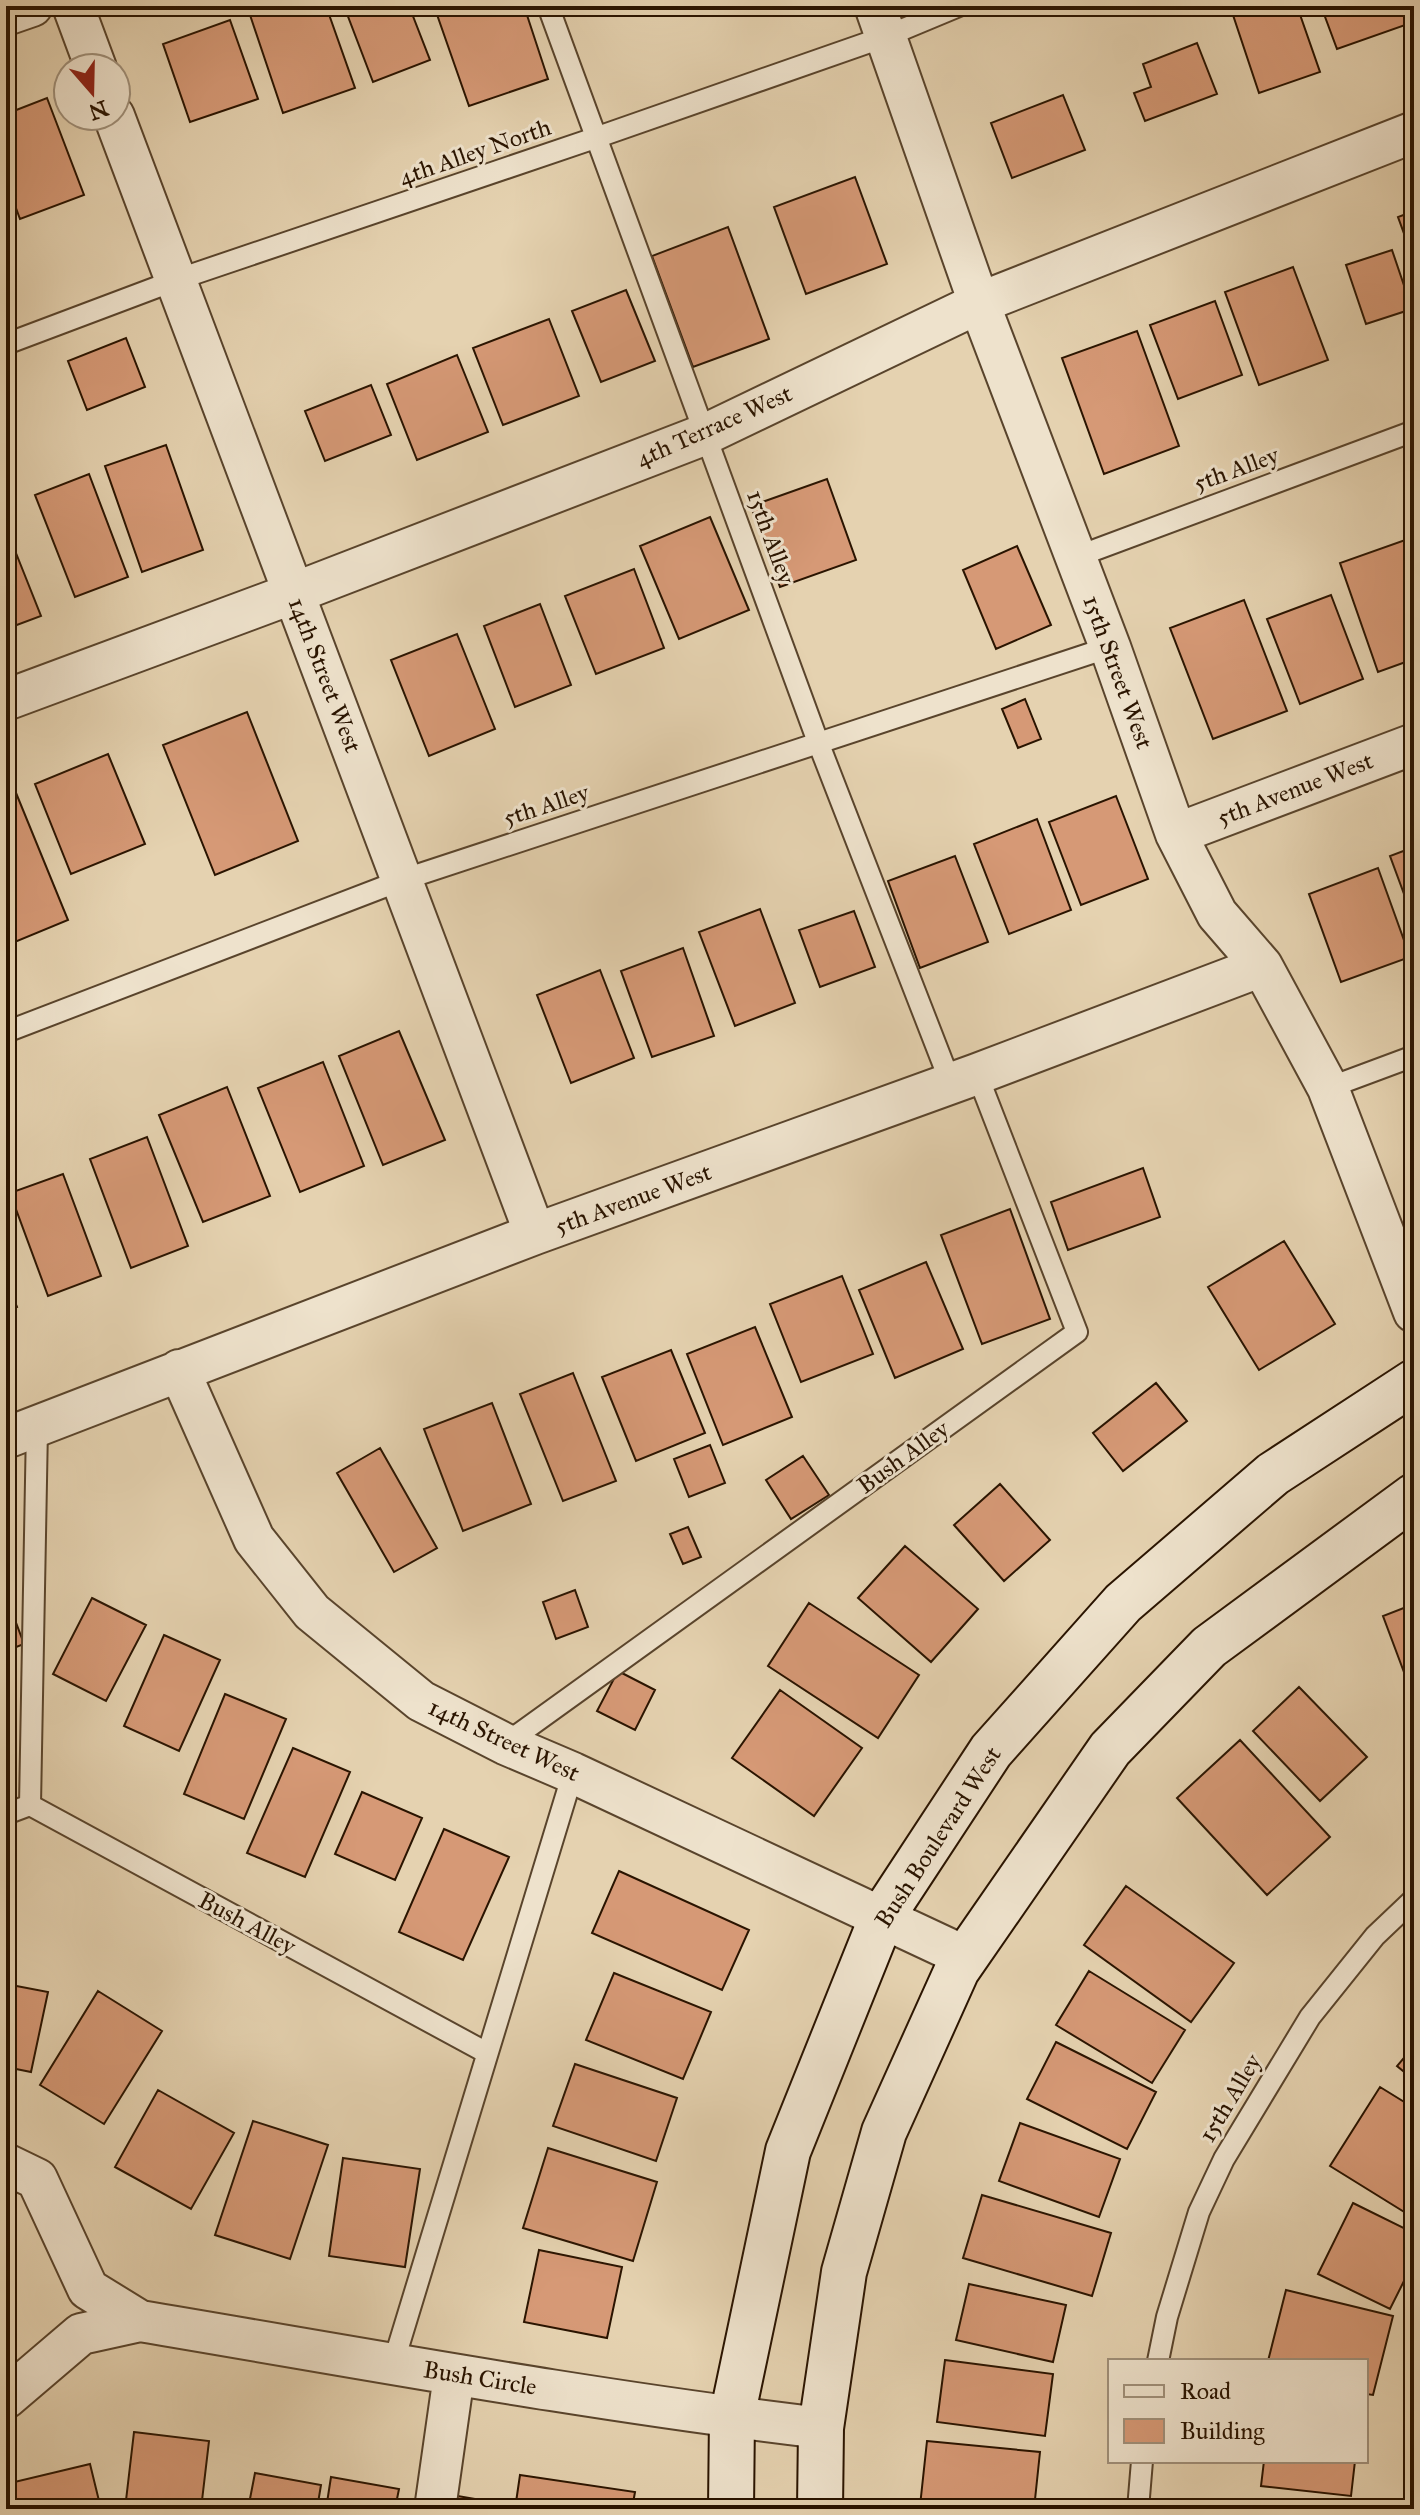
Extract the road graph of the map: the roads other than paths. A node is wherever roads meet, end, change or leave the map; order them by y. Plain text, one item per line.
1 (32, 6) edge
2 (73, 6) edge
3 (548, 6) edge
4 (959, 6) edge
5 (6, 15) edge
6 (881, 21) edge
7 (90, 52) edge
8 (120, 132) edge
9 (1414, 132) edge
10 (595, 138) junction
11 (176, 280) junction
12 (979, 303) junction
13 (6, 344) edge
14 (1414, 431) edge
15 (706, 434) junction
16 (1076, 557) junction
17 (294, 593) junction
18 (1110, 647) junction
19 (6, 700) edge
20 (818, 742) junction
21 (1414, 744) edge
22 (1176, 834) junction
23 (402, 880) junction
24 (1262, 966) junction
25 (6, 1032) edge
26 (1414, 1056) edge
27 (964, 1079) junction
28 (1328, 1088) junction
29 (535, 1234) junction
30 (1414, 1312) edge
31 (179, 1370) junction
32 (1414, 1382) edge
33 (22, 1432) edge
34 (1414, 1496) edge
35 (505, 1744) junction
36 (573, 1773) junction
37 (30, 1805) junction
38 (6, 1814) edge
39 (1414, 1899) edge
40 (882, 1917) junction
41 (966, 1957) junction
42 (487, 2053) junction
43 (6, 2164) edge
44 (140, 2321) junction
45 (1158, 2359) edge
46 (393, 2364) junction
47 (454, 2375) junction
48 (6, 2398) edge
49 (732, 2417) junction
50 (821, 2428) junction
51 (1142, 2463) edge
52 (435, 2509) edge
53 (731, 2509) edge
54 (820, 2509) edge
55 (1138, 2509) edge

1 - 5 street
2 - 7 street
3 - 10 lane, 15th Alley
4 - 6 lane, 4th Alley North
6 - 10 lane, 4th Alley North
6 - 12 street, 15th Street West
8 - 11 street, 14th Street West
9 - 12 street, 4th Terrace West
10 - 11 lane, 4th Alley North
10 - 15 lane, 15th Alley
11 - 13 lane, 4th Alley North
11 - 17 street, 14th Street West
12 - 15 street, 4th Terrace West
12 - 16 street, 15th Street West
14 - 16 lane, 5th Alley
15 - 17 street, 4th Terrace West
15 - 20 lane, 15th Alley
16 - 18 street, 15th Street West
17 - 19 street, 4th Terrace West
17 - 23 street, 14th Street West
18 - 20 lane, 5th Alley
18 - 22 street, 15th Street West
20 - 23 lane, 5th Alley
20 - 27 lane, 15th Alley
21 - 22 street, 5th Avenue West
22 - 24 street, 15th Street West
23 - 25 lane, 5th Alley
23 - 29 street, 14th Street West
24 - 27 street, 5th Avenue West
24 - 28 street, 15th Street West
26 - 28 lane
27 - 29 street, 5th Avenue West
27 - 35 lane, Bush Alley
28 - 30 street, 15th Street West
29 - 31 street, 5th Avenue West
31 - 33 street, 5th Avenue West
31 - 35 street, 14th Street West
32 - 40 main road, Bush Boulevard West
33 - 37 lane
34 - 41 main road
35 - 36 street, 14th Street West
36 - 40 street, 14th Street West
36 - 42 lane
37 - 38 lane
37 - 42 lane, Bush Alley
39 - 45 lane, 15th Alley
40 - 41 street, 14th Street West
40 - 49 main road, Bush Boulevard West
41 - 50 main road
42 - 46 lane
43 - 44 street, Bush Circle
44 - 46 street, Bush Circle
44 - 48 street, Bush Circle
46 - 47 street, Bush Circle
47 - 49 street, Bush Circle
47 - 52 street
49 - 50 street, Bush Circle
49 - 53 main road, Bush Boulevard West
50 - 54 main road
51 - 55 lane

